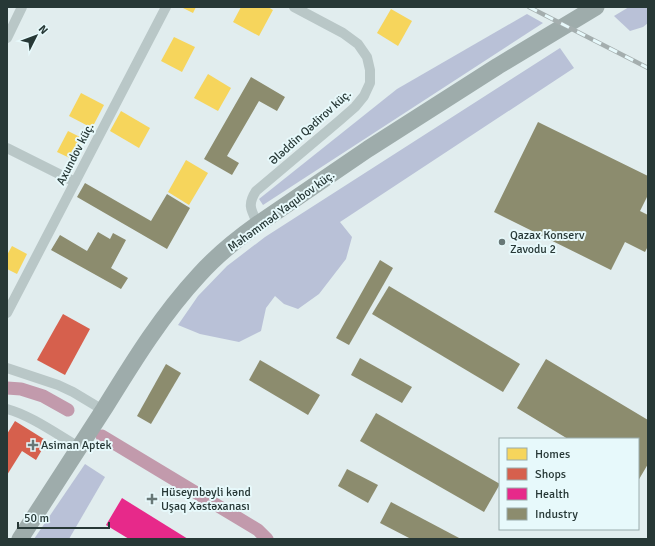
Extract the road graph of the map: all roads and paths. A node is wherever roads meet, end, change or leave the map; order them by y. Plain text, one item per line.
1 (22, 7) edge
2 (166, 7) edge
3 (294, 7) edge
4 (596, 7) edge
5 (7, 38) edge
6 (7, 148) edge
7 (75, 182) junction
8 (258, 224) junction
9 (7, 313) edge
10 (7, 368) edge
11 (103, 410) junction
12 (8, 411) edge
13 (79, 447) junction
14 (20, 539) edge

1 - 5 street
2 - 7 street, Axundov küç.
3 - 8 street, Ələddin Qədirov küç.
4 - 8 main road, Məhəmməd Yaqubov küç.
6 - 7 street
7 - 9 street, Axundov küç.
8 - 11 main road, Məhəmməd Yaqubov küç.
10 - 11 street
11 - 13 main road, Məhəmməd Yaqubov küç.
12 - 13 street
13 - 14 main road, Məhəmməd Yaqubov küç.

